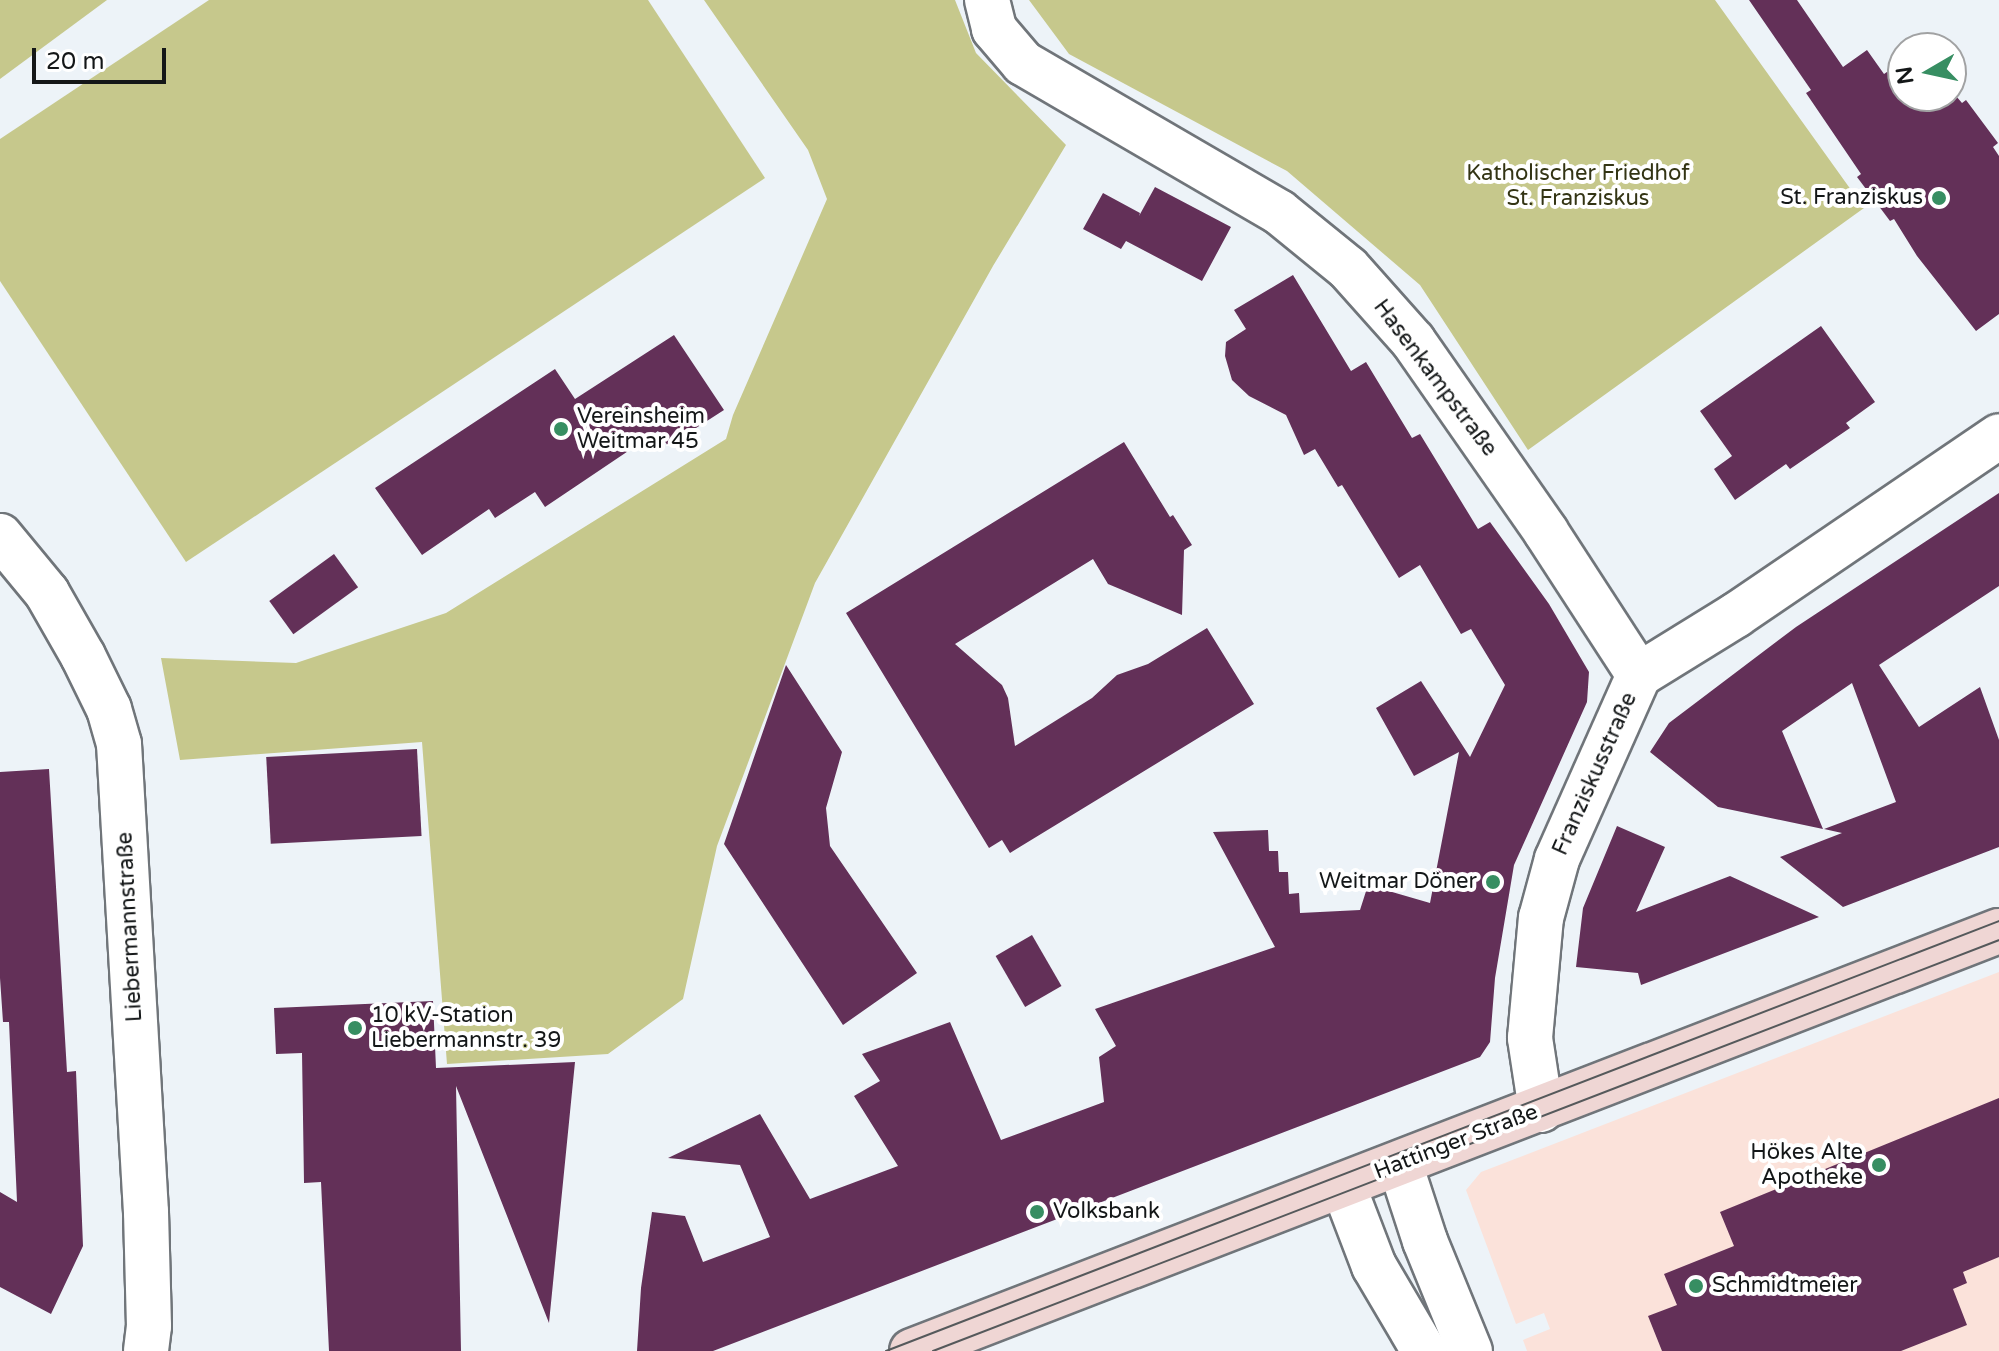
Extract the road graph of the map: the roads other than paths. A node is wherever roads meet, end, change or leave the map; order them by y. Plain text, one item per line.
1 (987, 0) edge
2 (1999, 436) edge
3 (0, 536) edge
4 (1639, 675) junction
5 (1999, 931) edge
6 (1541, 1110) junction
7 (1400, 1164) junction
8 (1343, 1185) junction
9 (146, 1351) edge
10 (912, 1351) edge
11 (1424, 1351) edge
12 (1470, 1351) edge

1 - 4 street, Hasenkampstraße
2 - 4 street, Franziskusstraße
3 - 9 street, Liebermannstraße
4 - 6 street, Franziskusstraße
5 - 6 main road, Hattinger Straße
6 - 7 main road, Hattinger Straße
7 - 8 main road, Hattinger Straße
7 - 12 street
8 - 10 main road, Hattinger Straße
8 - 11 street

